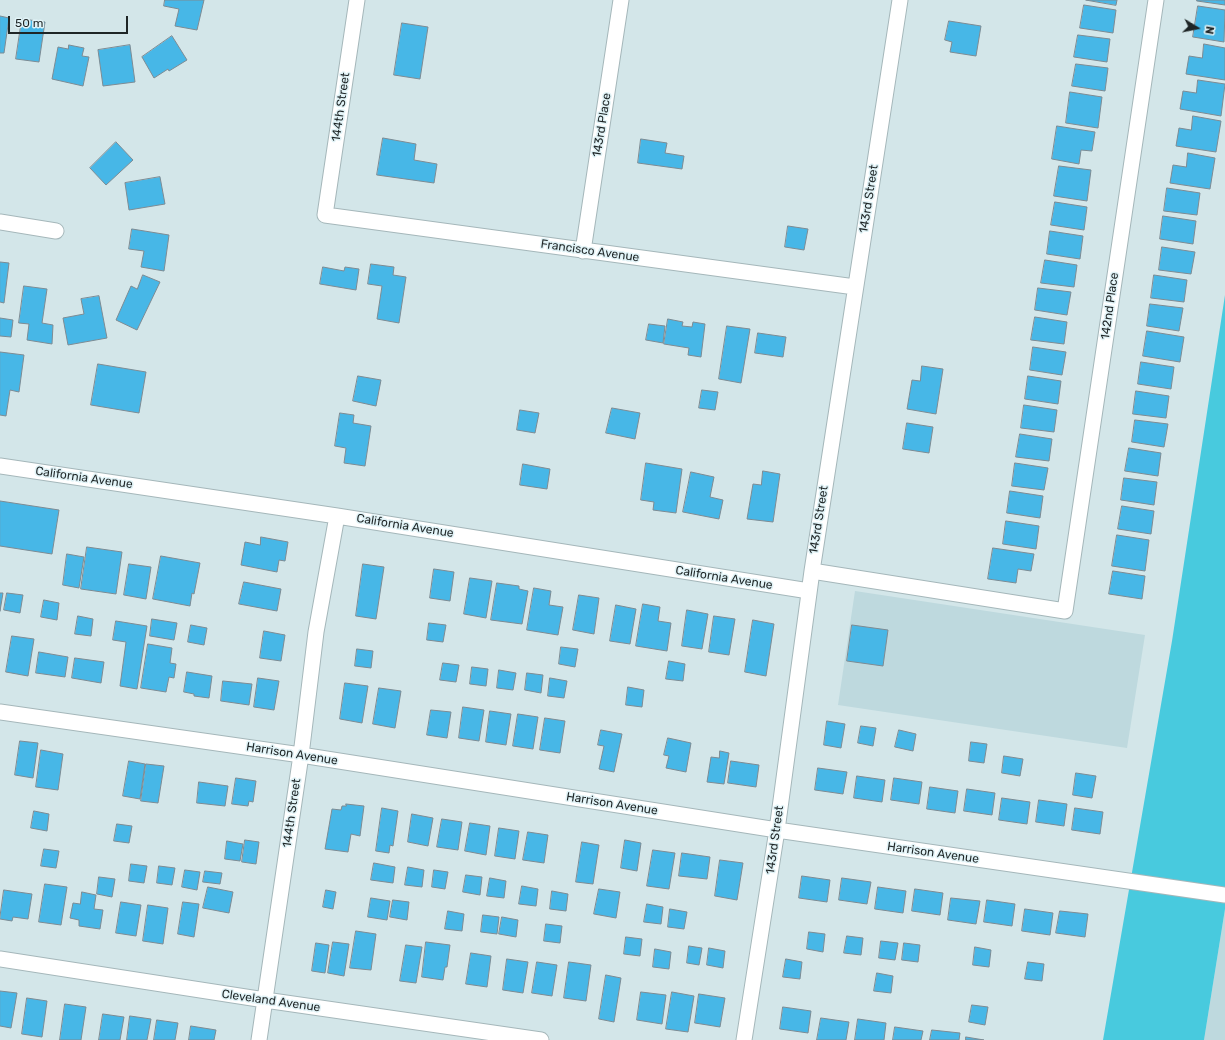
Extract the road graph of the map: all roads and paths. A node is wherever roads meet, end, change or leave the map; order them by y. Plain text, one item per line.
1 (357, 0) edge
2 (621, 0) edge
3 (900, 0) edge
4 (1156, 0) edge
5 (326, 215) joint
6 (0, 222) edge
7 (56, 231) dead end
8 (583, 251) junction
9 (855, 287) junction
10 (0, 466) edge
11 (337, 516) junction
12 (812, 571) junction
13 (808, 591) junction
14 (0, 712) edge
15 (301, 756) junction
16 (777, 830) junction
17 (1225, 895) edge
18 (0, 959) edge
19 (265, 1000) junction
20 (259, 1040) edge
21 (541, 1040) edge
22 (744, 1040) edge

1 - 5 street, 144th Street
2 - 8 street, 143rd Place
3 - 9 street, 143rd Street
4 - 12 street, 142nd Place
5 - 8 street, Francisco Avenue
6 - 7 street
8 - 9 street, Francisco Avenue
9 - 12 street, 143rd Street
10 - 11 street, California Avenue
11 - 13 street, California Avenue
11 - 15 street, 144th Street
12 - 13 street, 143rd Street
13 - 16 street, 143rd Street
14 - 15 street, Harrison Avenue
15 - 16 street, Harrison Avenue
15 - 19 street, 144th Street
16 - 17 street, Harrison Avenue
16 - 22 street, 143rd Street
18 - 19 street, Cleveland Avenue
19 - 20 street, 144th Street
19 - 21 street, Cleveland Avenue

